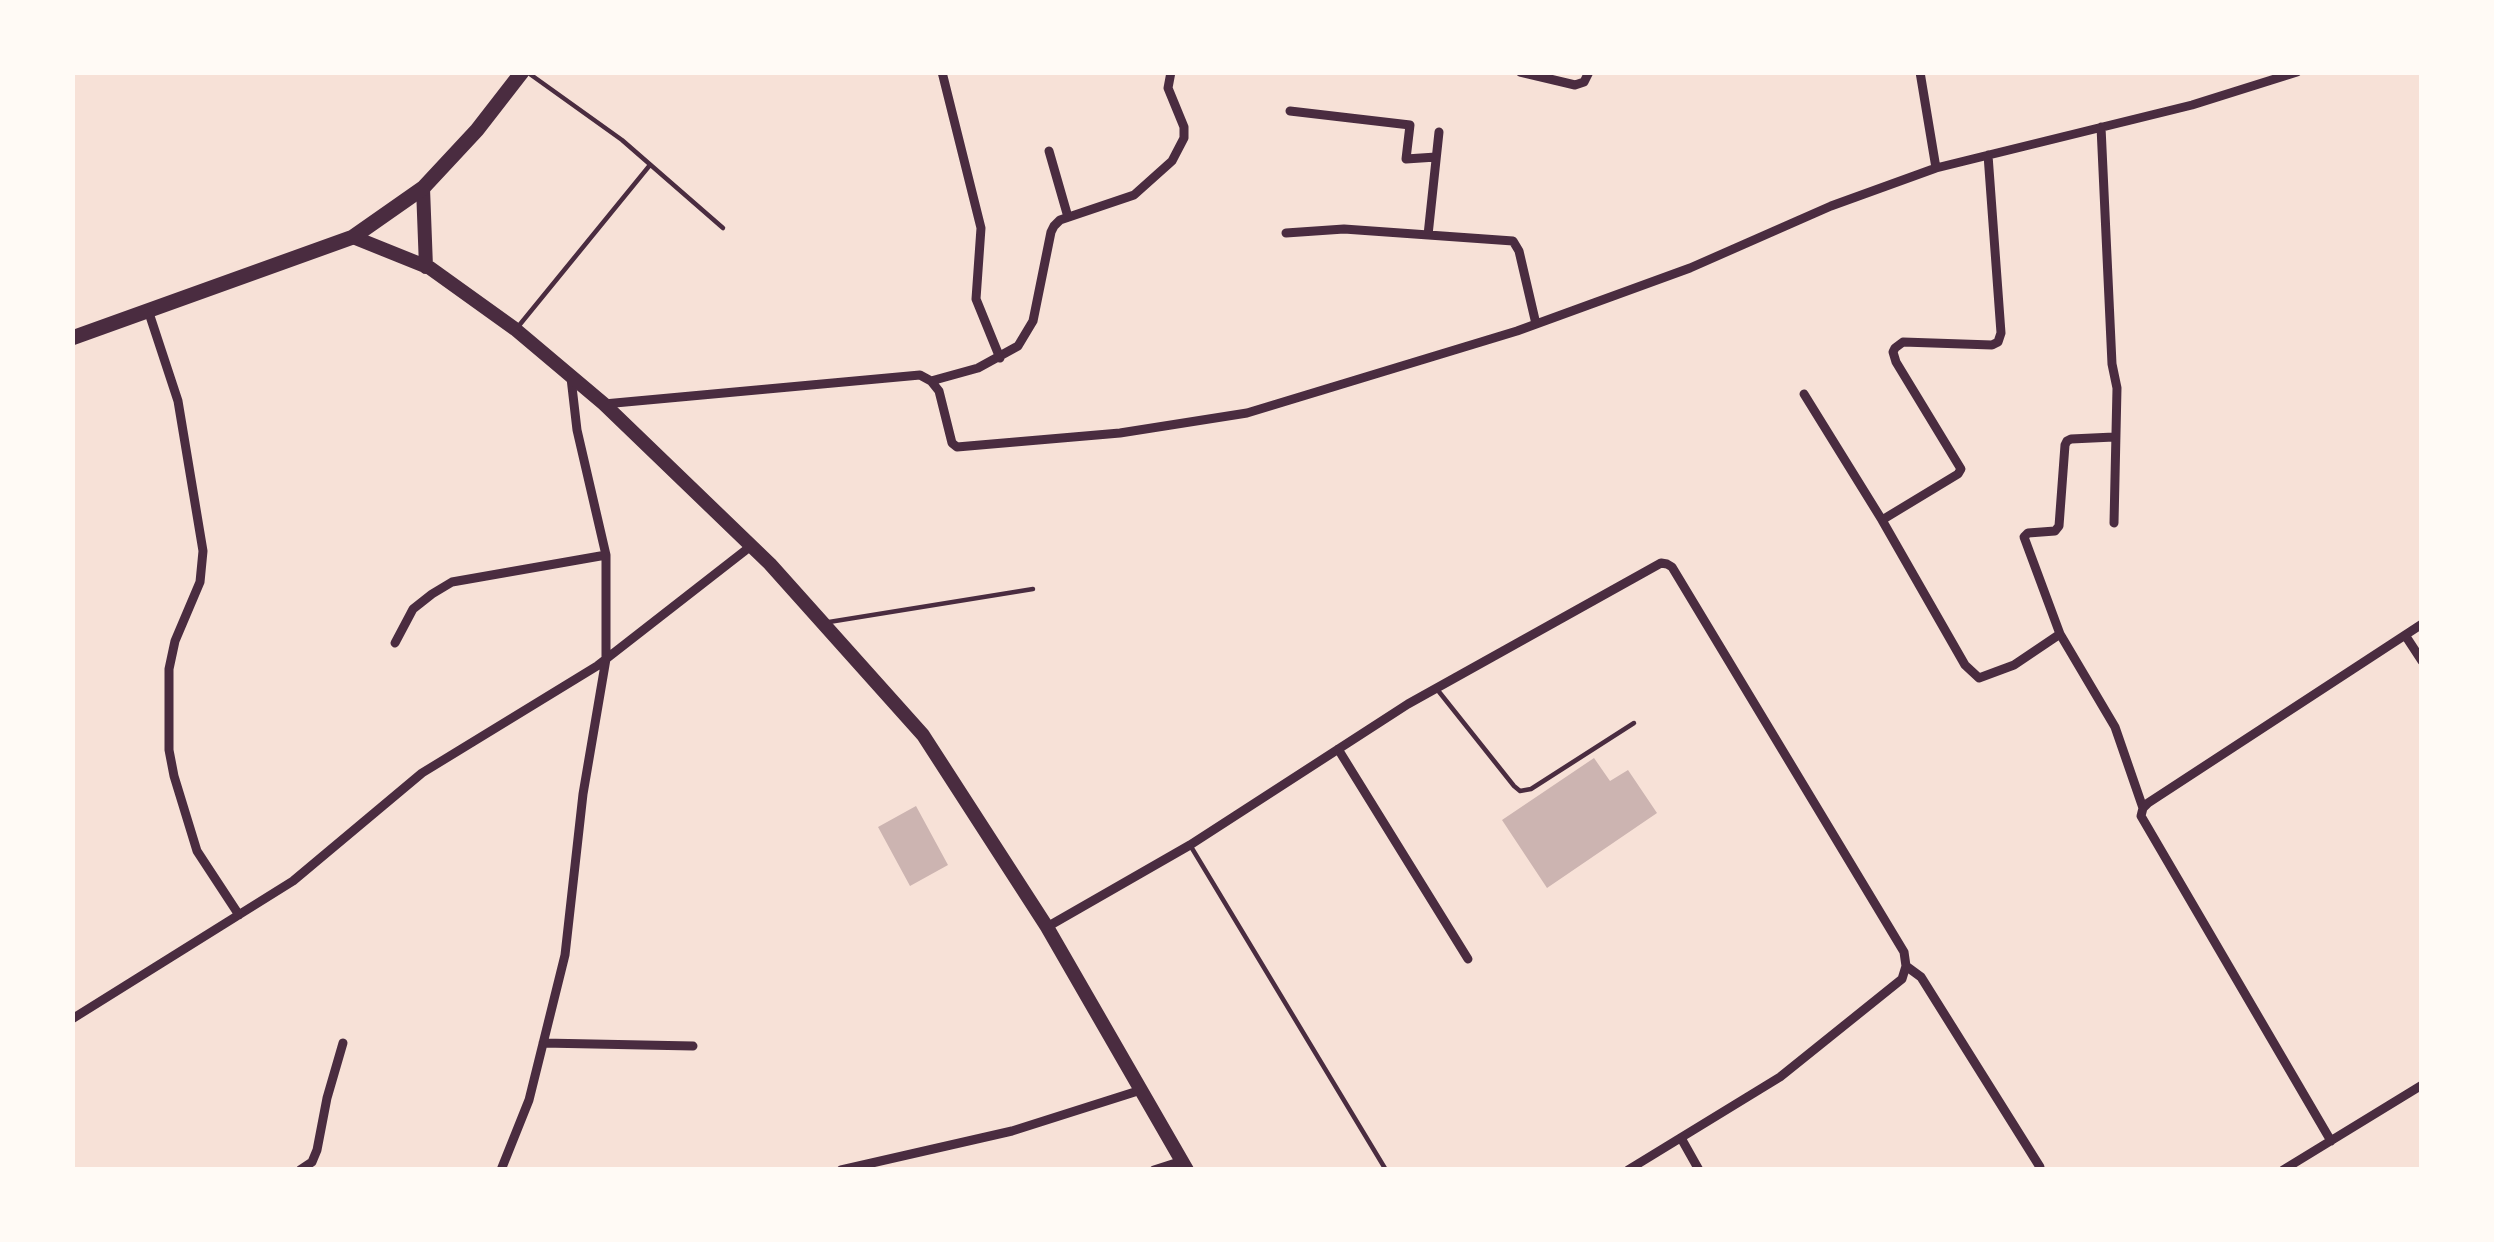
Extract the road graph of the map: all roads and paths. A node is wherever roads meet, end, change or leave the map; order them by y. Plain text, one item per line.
1 (524, 72) edge
2 (942, 72) edge
3 (1171, 72) edge
4 (1520, 72) edge
5 (1589, 72) edge
6 (1920, 72) edge
7 (2297, 72) edge
8 (1289, 112) dead end
9 (2101, 128) junction
10 (1439, 132) dead end
11 (1049, 151) dead end
12 (1988, 155) junction
13 (1436, 157) junction
14 (650, 165) junction
15 (1936, 168) junction
16 (423, 188) junction
17 (1068, 217) junction
18 (723, 227) dead end
19 (1286, 233) dead end
20 (1429, 235) junction
21 (353, 237) junction
22 (426, 267) junction
23 (148, 310) junction
24 (1536, 324) junction
25 (515, 329) junction
26 (72, 338) edge
27 (1000, 358) junction
28 (572, 378) junction
29 (932, 382) junction
30 (1804, 394) dead end
31 (604, 404) junction
32 (2114, 437) junction
33 (1882, 520) junction
34 (2114, 524) dead end
35 (751, 546) junction
36 (606, 555) junction
37 (1033, 589) dead end
38 (823, 623) junction
39 (2422, 624) edge
40 (2060, 634) junction
41 (2405, 635) junction
42 (394, 643) dead end
43 (606, 658) junction
44 (2422, 661) edge
45 (1436, 688) junction
46 (1634, 723) dead end
47 (1338, 749) junction
48 (2143, 808) junction
49 (1190, 845) junction
50 (239, 915) junction
51 (1047, 927) junction
52 (1468, 959) dead end
53 (1906, 966) junction
54 (72, 1019) edge
55 (343, 1043) dead end
56 (543, 1043) junction
57 (693, 1046) dead end
58 (2422, 1085) edge
59 (1141, 1090) junction
60 (1681, 1138) junction
61 (2331, 1141) junction
62 (1184, 1165) edge
63 (2040, 1167) dead end
64 (300, 1170) edge
65 (501, 1170) edge
66 (841, 1170) edge
67 (1154, 1170) edge
68 (1386, 1170) edge
69 (1628, 1170) edge
70 (1699, 1170) edge
71 (2283, 1170) edge

1 - 14 lane
1 - 16 main road
2 - 27 street
3 - 17 street
4 - 5 street
6 - 15 street
7 - 9 street
8 - 13 street
9 - 12 street
9 - 32 street
10 - 13 street
11 - 17 street
12 - 15 street
12 - 33 street
13 - 20 street
14 - 18 lane
14 - 25 lane
15 - 24 street
16 - 21 main road
16 - 22 main road
17 - 27 street
19 - 20 street
20 - 24 street
21 - 22 main road
21 - 23 main road
22 - 25 main road
23 - 26 main road
23 - 50 street
24 - 29 street
25 - 28 main road
27 - 29 street
28 - 31 main road
28 - 36 street
29 - 31 street
30 - 33 street
31 - 35 main road
32 - 34 street
32 - 40 street
33 - 40 street
35 - 38 main road
35 - 43 street
36 - 42 street
36 - 43 street
37 - 38 lane
38 - 51 main road
39 - 41 street
40 - 48 street
41 - 44 street
41 - 48 street
43 - 50 street
43 - 56 street
45 - 46 lane
45 - 47 street
45 - 53 street
47 - 49 street
47 - 52 street
48 - 61 street
49 - 51 street
49 - 68 lane
50 - 54 street
51 - 59 main road
53 - 60 street
53 - 63 street
55 - 64 street
56 - 57 street
56 - 65 street
58 - 61 street
59 - 62 main road
59 - 66 street
60 - 69 street
60 - 70 street
61 - 71 street
62 - 67 street

